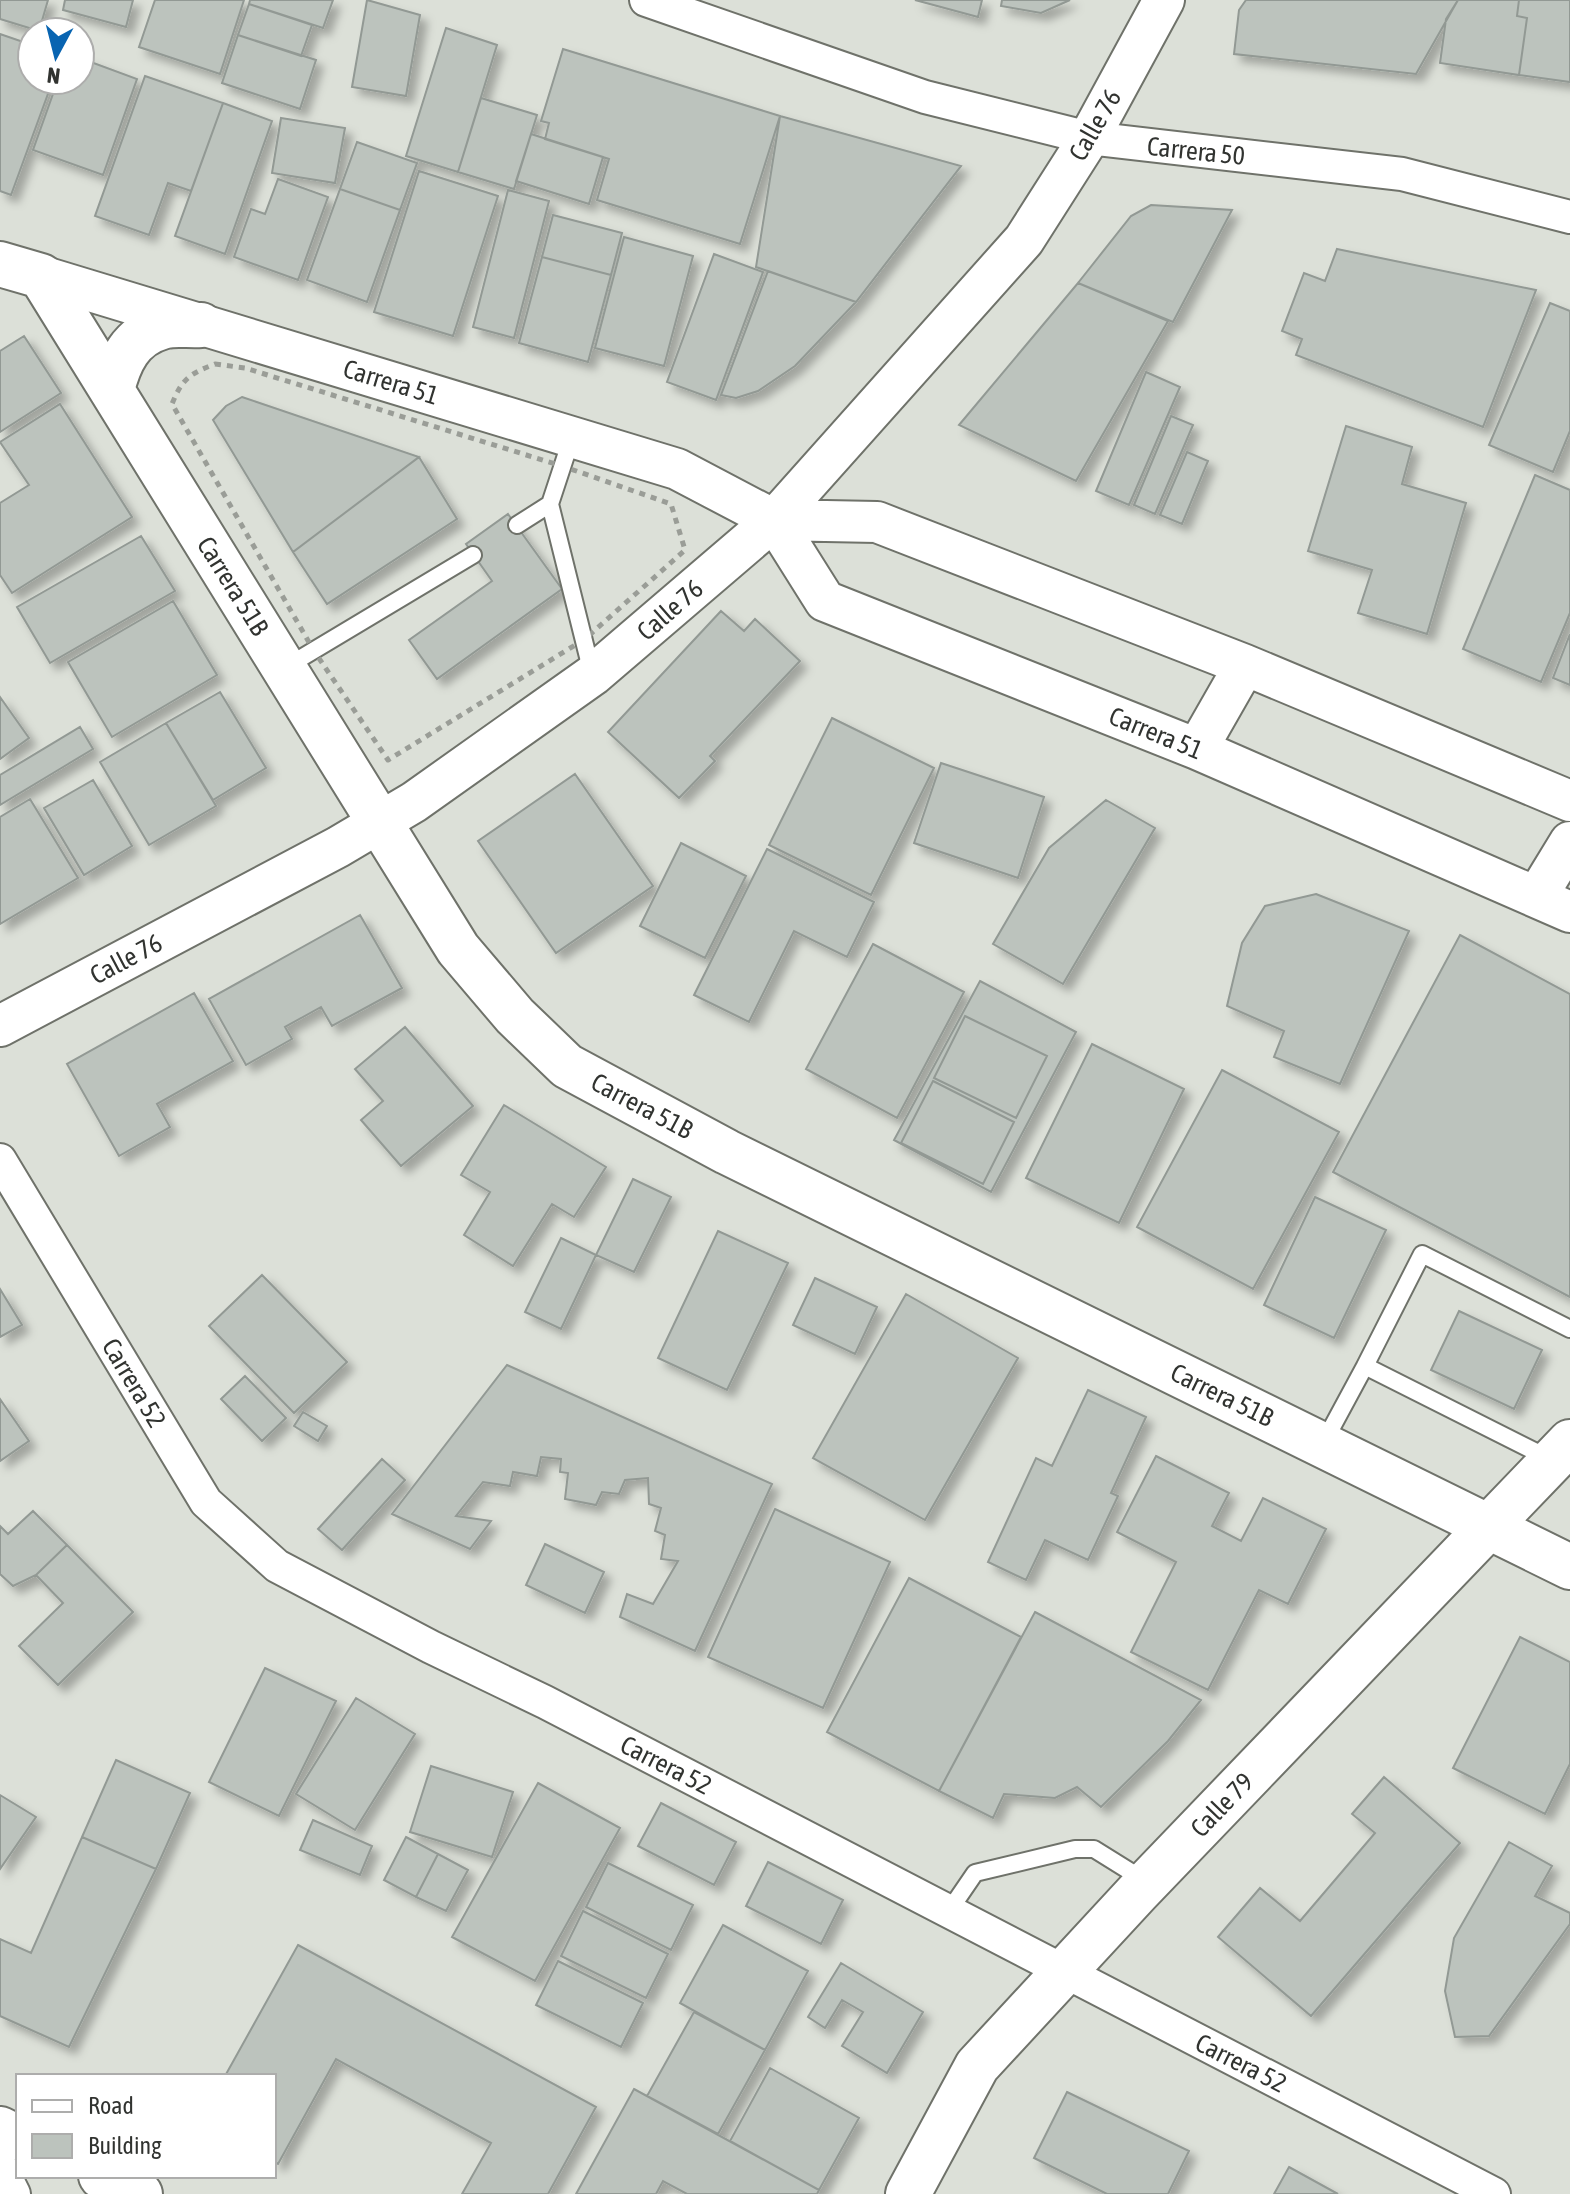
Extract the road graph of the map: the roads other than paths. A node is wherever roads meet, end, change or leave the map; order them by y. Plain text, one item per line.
1 (646, 0) edge
2 (1164, 0) edge
3 (1089, 138) junction
4 (1570, 217) edge
5 (20, 270) edge
6 (201, 325) junction
7 (112, 390) junction
8 (567, 451) junction
9 (550, 504) junction
10 (774, 520) junction
11 (517, 525) dead end
12 (473, 555) dead end
13 (589, 657) junction
14 (299, 660) junction
15 (1245, 665) junction
16 (1197, 749) junction
17 (1570, 801) edge
18 (379, 823) junction
19 (1570, 842) edge
20 (1554, 904) edge
21 (0, 1026) edge
22 (0, 1160) edge
23 (1570, 1329) edge
24 (1365, 1366) junction
25 (1323, 1444) junction
26 (1561, 1451) edge
27 (1489, 1526) junction
28 (1570, 1567) edge
29 (1148, 1883) junction
30 (949, 1911) junction
31 (1065, 1971) junction
32 (0, 2166) edge
33 (105, 2178) edge
34 (14, 2194) edge
35 (140, 2194) edge
36 (908, 2194) edge
37 (1494, 2194) edge

1 - 3 street, Carrera 50
2 - 3 street, Calle 76
3 - 4 street, Carrera 50
3 - 10 street, Calle 76
5 - 6 street, Carrera 51
5 - 7 main road, Carrera 51B
6 - 7 main road
6 - 8 street, Carrera 51
7 - 14 main road, Carrera 51B
8 - 9 lane
8 - 10 street, Carrera 51
9 - 11 lane
9 - 13 lane
10 - 13 street, Calle 76
10 - 15 street, Carrera 51
10 - 16 street, Carrera 51
12 - 14 lane
13 - 18 street, Calle 76
14 - 18 main road, Carrera 51B
15 - 16 street
15 - 17 street, Carrera 51
16 - 20 street, Carrera 51
18 - 21 street, Calle 76
18 - 25 main road, Carrera 51B
19 - 20 street
22 - 30 street, Carrera 52
23 - 24 lane
24 - 25 lane
24 - 26 lane
25 - 27 main road, Carrera 51B
26 - 27 main road, Calle 79
27 - 28 main road, Carrera 51B
27 - 29 main road, Calle 79
29 - 30 lane
29 - 31 main road, Calle 79
30 - 31 street, Carrera 52
31 - 36 main road, Calle 79
31 - 37 street, Carrera 52
32 - 34 street
33 - 35 main road

